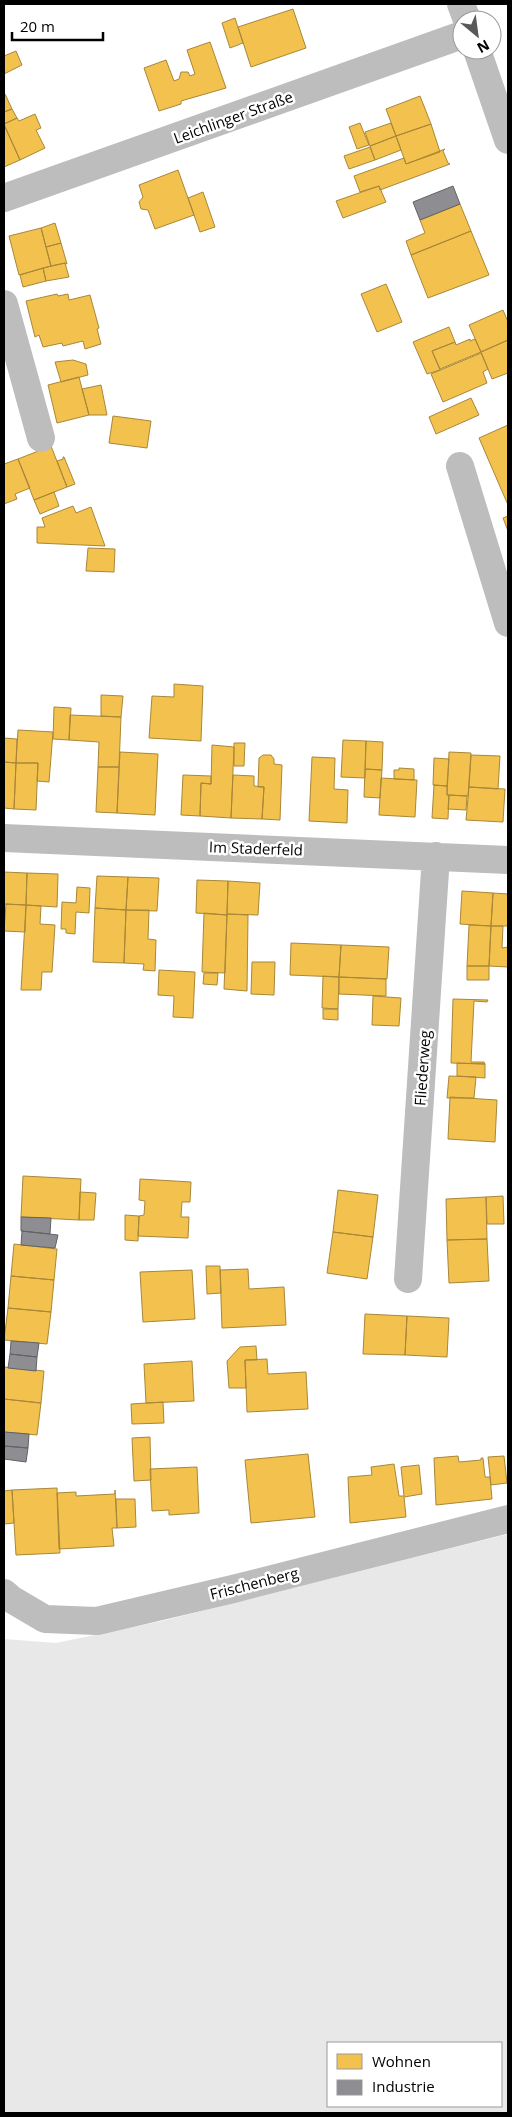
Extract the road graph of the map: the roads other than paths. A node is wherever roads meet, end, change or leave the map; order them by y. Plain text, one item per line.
1 (452, 39) edge
2 (480, 60) edge
3 (508, 140) edge
4 (4, 198) edge
5 (4, 304) edge
6 (12, 371) edge
7 (41, 438) dead end
8 (460, 466) dead end
9 (508, 623) edge
10 (4, 838) edge
11 (436, 856) junction
12 (508, 860) edge
13 (408, 1279) dead end
14 (508, 1518) edge
15 (4, 1593) edge

1 - 4 street, Leichlinger Straße
2 - 3 street
5 - 6 street
6 - 7 street
8 - 9 street
10 - 11 street, Im Staderfeld
11 - 12 street, Im Staderfeld
11 - 13 street, Fliederweg
14 - 15 street, Frischenberg

